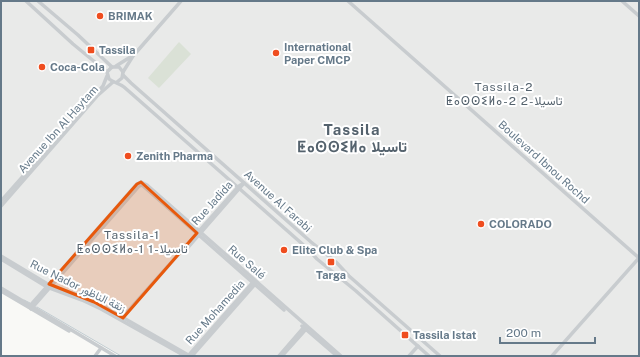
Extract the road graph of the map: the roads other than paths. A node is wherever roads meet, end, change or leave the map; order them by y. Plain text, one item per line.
1 (26, 1) edge
2 (38, 1) edge
3 (181, 1) edge
4 (348, 1) edge
5 (622, 1) edge
6 (639, 16) edge
7 (133, 56) junction
8 (114, 66) junction
9 (107, 73) junction
10 (123, 73) junction
11 (115, 82) junction
12 (244, 183) junction
13 (238, 188) junction
14 (14, 189) junction
15 (1, 201) edge
16 (1, 206) edge
17 (199, 233) junction
18 (1, 257) edge
19 (639, 258) edge
20 (255, 282) junction
21 (49, 286) junction
22 (1, 289) edge
23 (31, 307) junction
24 (123, 319) junction
25 (306, 327) junction
26 (418, 346) junction
27 (101, 349) junction
28 (95, 356) edge
29 (110, 356) edge
30 (115, 356) edge
31 (189, 356) edge
32 (278, 356) edge
33 (282, 356) edge
34 (337, 356) edge
35 (341, 356) edge
36 (409, 356) edge
37 (429, 356) edge
38 (440, 356) edge
39 (552, 356) edge

1 - 9 street
2 - 8 street
3 - 7 street
4 - 19 street, Boulevard Ibnou Rochd
5 - 6 street
7 - 8 street
7 - 10 street
8 - 9 street
8 - 10 street
9 - 11 street
9 - 14 street, Avenue Ibn Al Haytam
10 - 11 street
10 - 12 street, Avenue Al Farabi
11 - 13 street, Avenue Al Farabi
11 - 14 street, Avenue Ibn Al Haytam
12 - 13 street, Rue Jadida
12 - 38 street, Avenue Al Farabi
13 - 17 street, Rue Jadida
13 - 26 street, Avenue Al Farabi
14 - 15 street, Avenue Ibn Al Haytam
14 - 16 street, Avenue Ibn Al Haytam
17 - 20 street, Rue Salé
17 - 21 street, Rue Salé
17 - 24 street, Rue Jadida
18 - 21 street, Rue Nador زنقة الناظور
19 - 39 street
20 - 25 street, Rue Salé
20 - 31 street, Rue Mohamedia
21 - 23 street
21 - 24 street, Rue Nador زنقة الناظور
22 - 23 street
23 - 27 street
24 - 31 street, Rue Nador زنقة الناظور
25 - 32 street
25 - 33 street
25 - 34 street, Rue Salé
25 - 35 street, Rue Salé
26 - 36 street
26 - 37 street, Avenue Al Farabi
27 - 28 street
27 - 29 street
27 - 30 street

